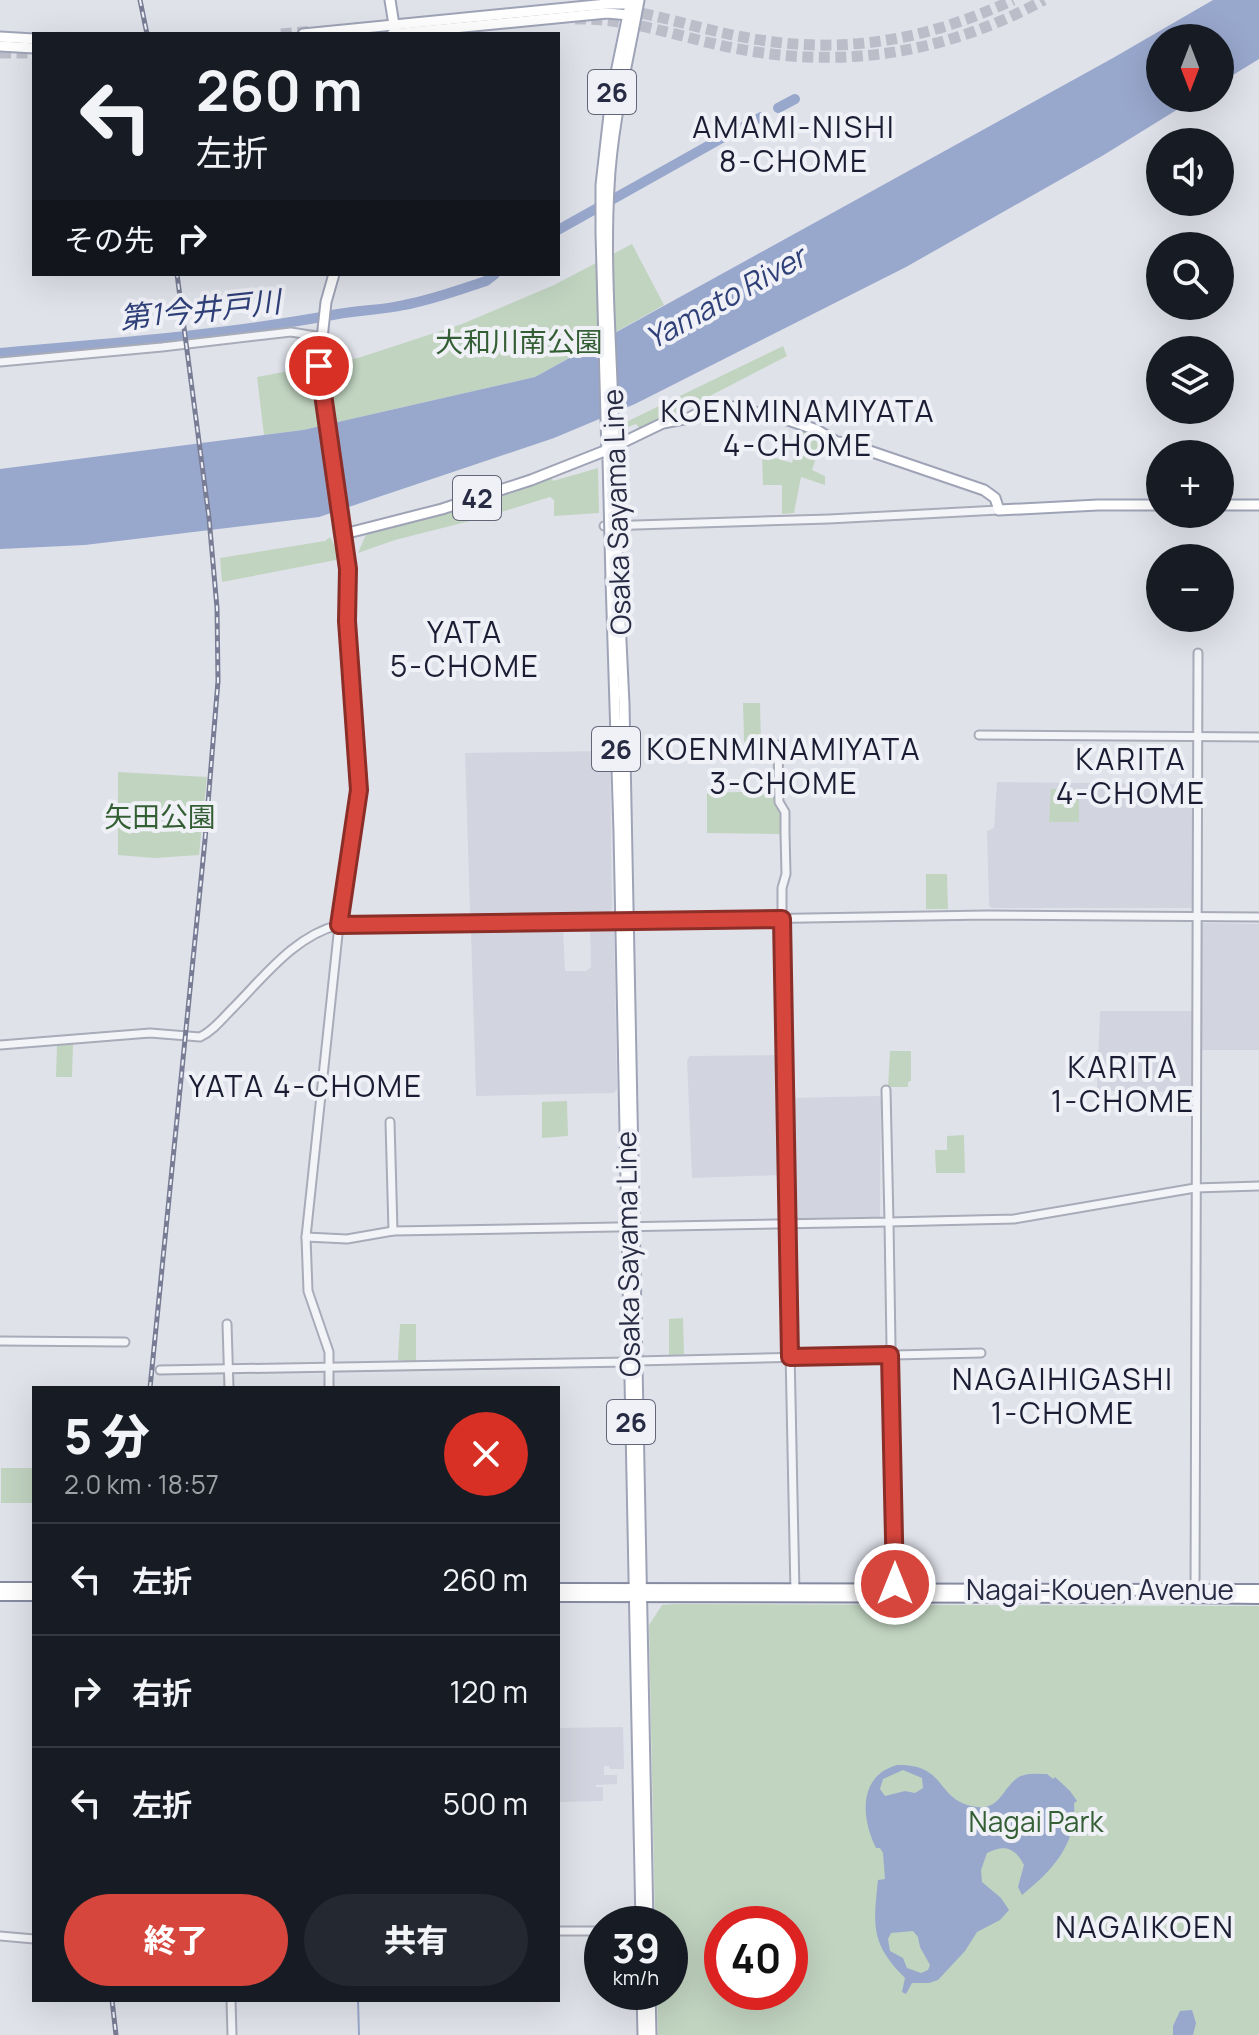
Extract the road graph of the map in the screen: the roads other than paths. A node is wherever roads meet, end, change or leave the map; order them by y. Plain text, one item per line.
1 (390, 0) edge
2 (633, 6) edge
3 (394, 32) edge
4 (0, 37) edge
5 (32, 39) edge
6 (0, 46) edge
7 (32, 48) edge
8 (333, 276) edge
9 (322, 337) junction
10 (0, 362) edge
11 (611, 449) junction
12 (1146, 505) edge
13 (1234, 505) edge
14 (1259, 505) edge
15 (999, 510) junction
16 (604, 526) dead end
17 (343, 531) junction
18 (607, 616) dead end
19 (625, 616) dead end
20 (1198, 653) dead end
21 (619, 704) junction
22 (979, 735) dead end
23 (1198, 736) junction
24 (1259, 737) edge
25 (778, 745) dead end
26 (1197, 917) junction
27 (1259, 917) edge
28 (782, 919) junction
29 (624, 921) junction
30 (339, 925) junction
31 (0, 1045) edge
32 (886, 1090) dead end
33 (390, 1122) dead end
34 (1259, 1186) edge
35 (1195, 1188) junction
36 (889, 1222) junction
37 (787, 1225) junction
38 (630, 1227) junction
39 (393, 1231) junction
40 (306, 1237) junction
41 (227, 1324) dead end
42 (0, 1341) edge
43 (125, 1342) dead end
44 (981, 1353) dead end
45 (890, 1355) junction
46 (790, 1357) junction
47 (633, 1362) junction
48 (228, 1369) junction
49 (329, 1369) junction
50 (160, 1370) dead end
51 (229, 1386) edge
52 (329, 1386) edge
53 (0, 1588) edge
54 (32, 1588) edge
55 (560, 1589) edge
56 (1259, 1590) edge
57 (637, 1592) junction
58 (895, 1592) junction
59 (795, 1593) junction
60 (1195, 1594) junction
61 (0, 1595) edge
62 (32, 1595) edge
63 (560, 1596) edge
64 (1259, 1598) edge
65 (641, 1906) edge
66 (647, 1906) edge
67 (560, 1931) edge
68 (584, 1931) edge
69 (0, 1936) edge
70 (32, 1939) edge
71 (231, 2002) edge
72 (642, 2010) edge
73 (650, 2010) edge
74 (232, 2035) edge
75 (643, 2035) edge
76 (651, 2035) edge

1 - 3 main road
2 - 3 main road, Osaka Sayama Line / 26
2 - 11 main road, Osaka Sayama Line / 26
4 - 5 main road
6 - 7 main road
8 - 9 main road
9 - 10 street
9 - 17 main road
11 - 15 main road, 42
11 - 17 main road, 42
11 - 21 main road, Osaka Sayama Line / 26, bridge
12 - 15 main road
13 - 14 main road
15 - 16 street
17 - 30 main road
18 - 21 main road
19 - 21 main road
20 - 23 street
21 - 29 main road, Osaka Sayama Line / 26
22 - 23 street
23 - 24 street
23 - 26 street
25 - 28 street
26 - 27 street
26 - 28 street
26 - 35 street
28 - 29 street
28 - 37 street
29 - 30 main road
29 - 38 main road, Osaka Sayama Line / 26
30 - 31 street
30 - 40 street
32 - 36 street
33 - 39 street
34 - 35 street
35 - 36 street
35 - 60 street
36 - 37 street
36 - 45 street
37 - 38 street
37 - 46 street
38 - 39 street
38 - 47 main road, Osaka Sayama Line / 26
39 - 40 street
40 - 49 street
41 - 48 street
42 - 43 street
44 - 45 street
45 - 46 street
45 - 58 street
46 - 47 street
46 - 59 street
47 - 49 street
47 - 57 main road, Osaka Sayama Line / 26
48 - 49 street
48 - 50 street
48 - 51 street
49 - 52 street
53 - 54 highway
55 - 57 highway, Nagai-Kouen Avenue
56 - 60 highway, Nagai-Kouen Avenue
57 - 59 highway, Nagai-Kouen Avenue
57 - 63 highway, Nagai-Kouen Avenue
57 - 65 main road, Osaka Sayama Line / 26
57 - 66 main road, Osaka Sayama Line / 26
58 - 59 highway, Nagai-Kouen Avenue
58 - 60 highway, Nagai-Kouen Avenue
60 - 64 highway, Nagai-Kouen Avenue
61 - 62 highway
67 - 68 street
69 - 70 street
71 - 74 street
72 - 75 main road
73 - 76 main road

